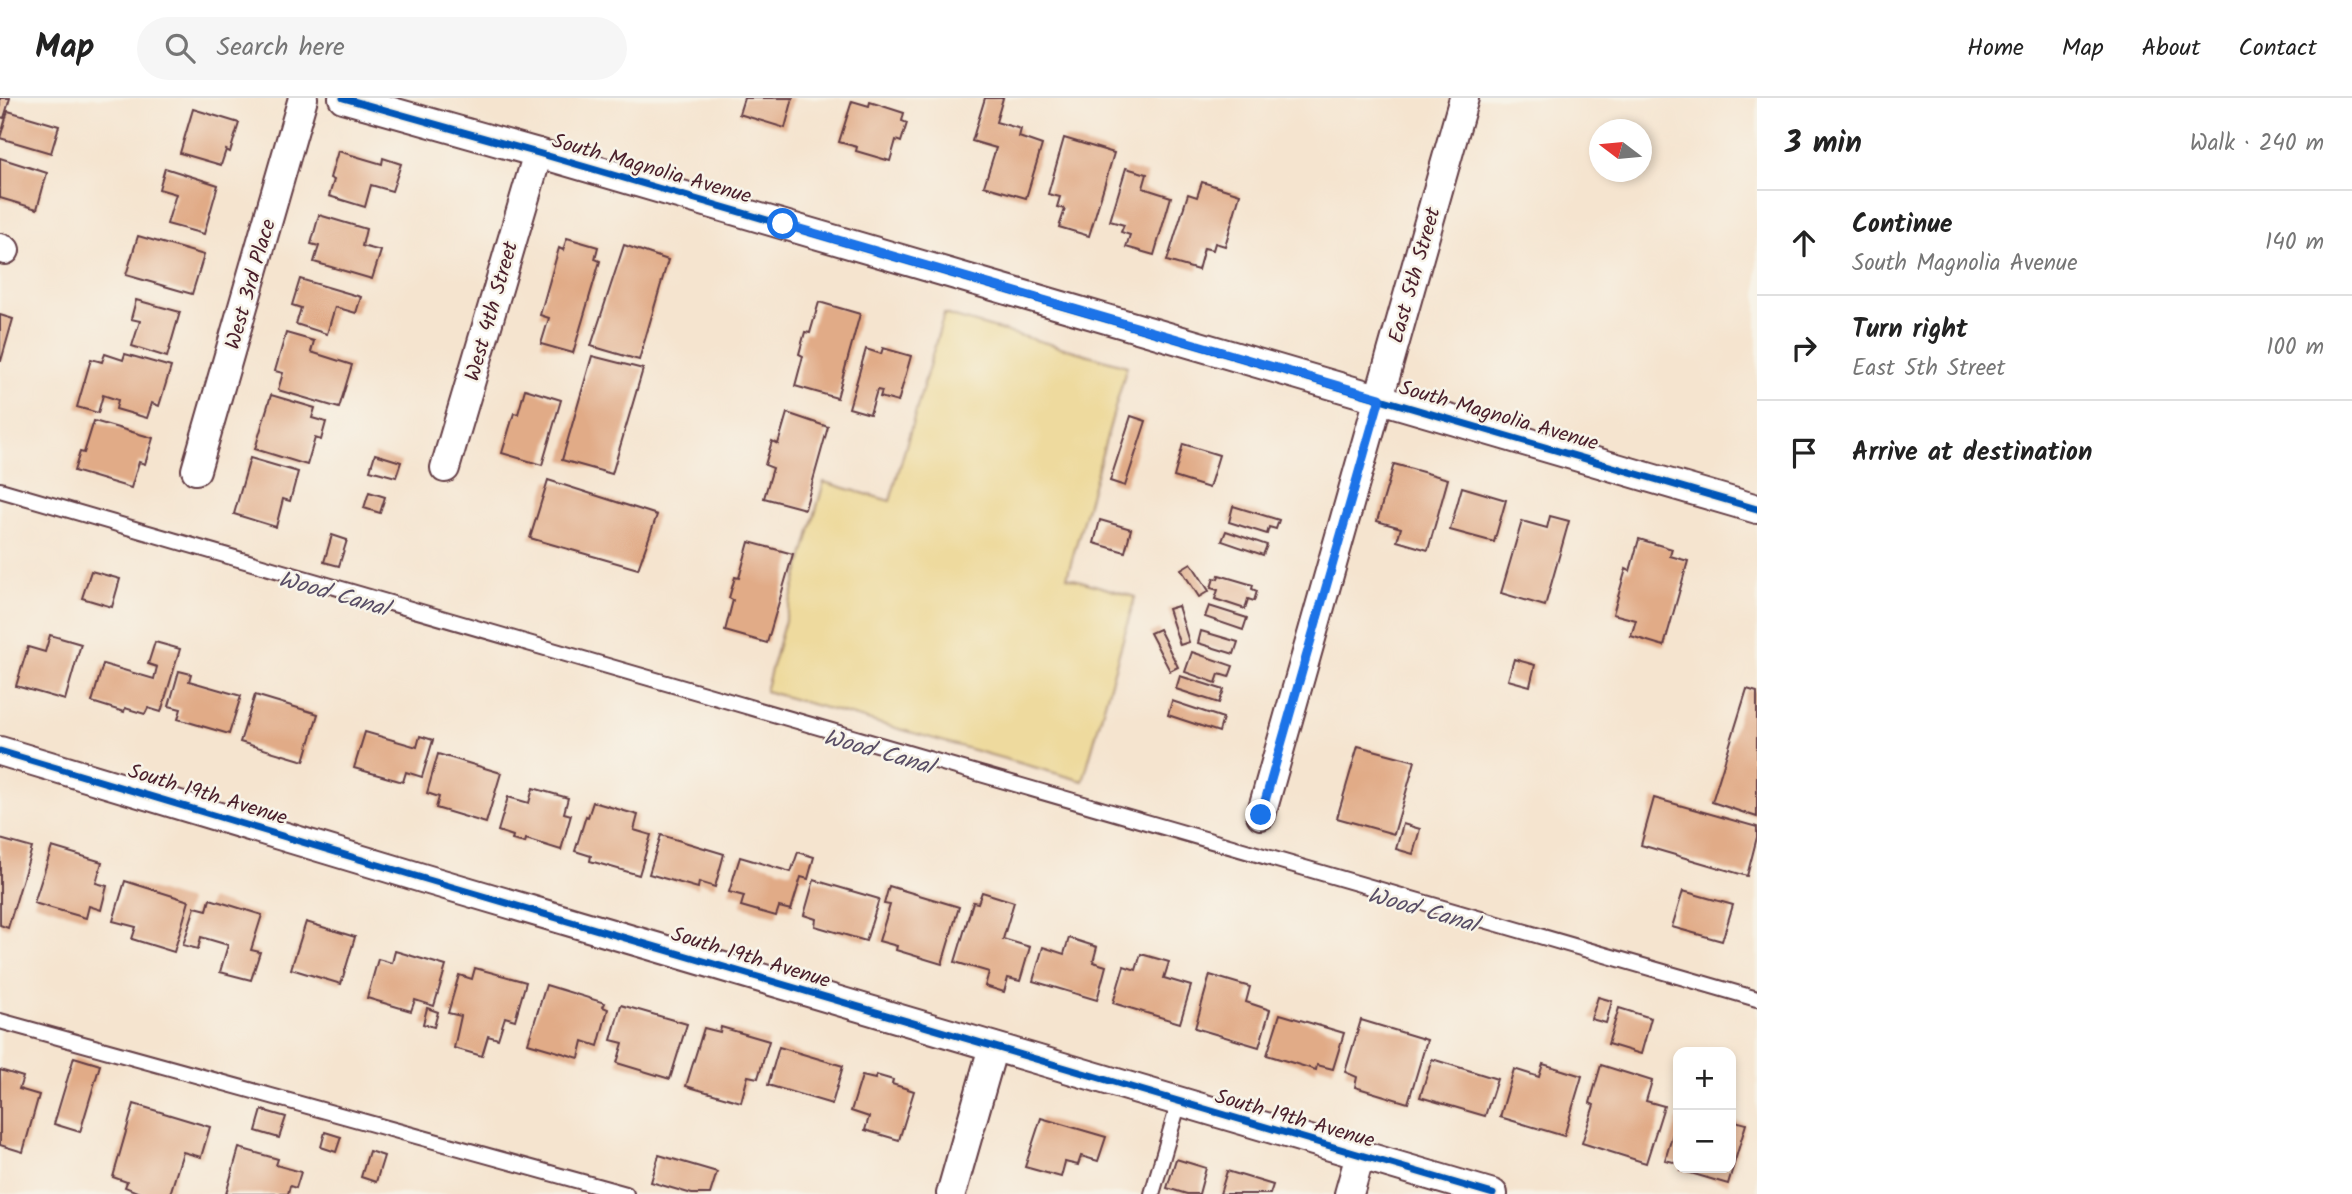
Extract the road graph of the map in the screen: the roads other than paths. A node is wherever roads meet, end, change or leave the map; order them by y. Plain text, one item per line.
1 (303, 98) edge
2 (343, 98) edge
3 (1464, 98) edge
4 (538, 153) junction
5 (1380, 398) junction
6 (445, 468) dead end
7 (196, 470) dead end
8 (0, 490) edge
9 (1757, 509) edge
10 (0, 751) edge
11 (1261, 815) dead end
12 (1757, 999) edge
13 (0, 1021) edge
14 (993, 1047) junction
15 (1179, 1102) junction
16 (1360, 1155) junction
17 (626, 1194) edge
18 (951, 1194) edge
19 (1153, 1194) edge
20 (1349, 1194) edge
21 (1493, 1194) edge

1 - 7 street, West 3rd Place
2 - 4 street, South Magnolia Avenue
3 - 5 street, East 5th Street
4 - 5 street, South Magnolia Avenue
4 - 6 street, West 4th Street
5 - 9 street, South Magnolia Avenue
5 - 11 street, East 5th Street
8 - 12 lane
10 - 14 street, South 19th Avenue
13 - 17 lane
14 - 15 street, South 19th Avenue
14 - 18 street
15 - 16 street, South 19th Avenue
15 - 19 lane
16 - 20 street
16 - 21 street, South 19th Avenue

